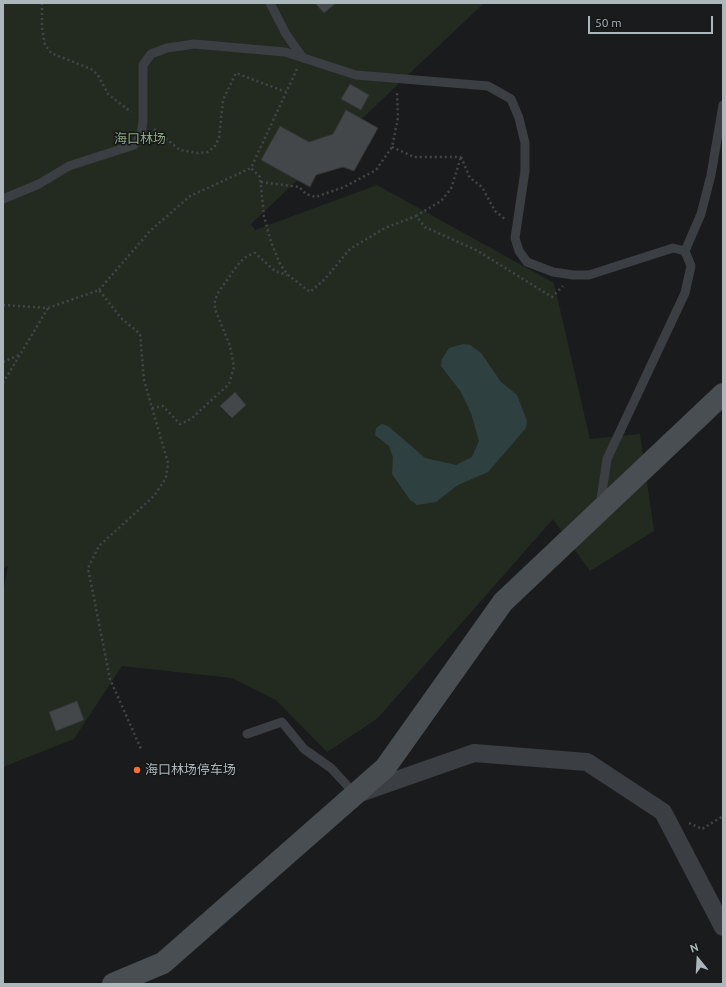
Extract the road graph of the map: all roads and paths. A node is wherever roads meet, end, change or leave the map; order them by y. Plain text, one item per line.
1 (270, 3) edge
2 (302, 58) junction
3 (396, 79) junction
4 (723, 105) edge
5 (392, 147) junction
6 (462, 157) junction
7 (251, 168) junction
8 (261, 182) junction
9 (3, 199) edge
10 (416, 216) junction
11 (516, 229) junction
12 (685, 251) junction
13 (288, 275) junction
14 (573, 275) junction
15 (99, 290) junction
16 (3, 305) edge
17 (48, 308) junction
18 (20, 355) junction
19 (3, 362) edge
20 (3, 383) edge
21 (723, 394) edge
22 (152, 408) junction
23 (599, 511) junction
24 (247, 734) dead end
25 (141, 749) dead end
26 (355, 794) junction
27 (663, 812) junction
28 (723, 816) edge
29 (723, 927) edge
30 (114, 984) edge

1 - 2 lane
2 - 3 lane
2 - 7 path
2 - 9 lane
3 - 5 path
3 - 11 lane
4 - 12 lane
5 - 6 path
5 - 8 path
6 - 10 path
6 - 11 path
7 - 8 path
7 - 15 path
8 - 13 path
10 - 13 path
10 - 14 path
11 - 14 lane
12 - 14 lane
12 - 23 lane
13 - 22 path
15 - 17 path
15 - 22 path
16 - 17 path
17 - 18 path
18 - 19 path
18 - 20 path
21 - 23 street
22 - 25 path
23 - 26 street
24 - 26 lane
26 - 27 street
26 - 30 street
27 - 28 path
27 - 29 street

